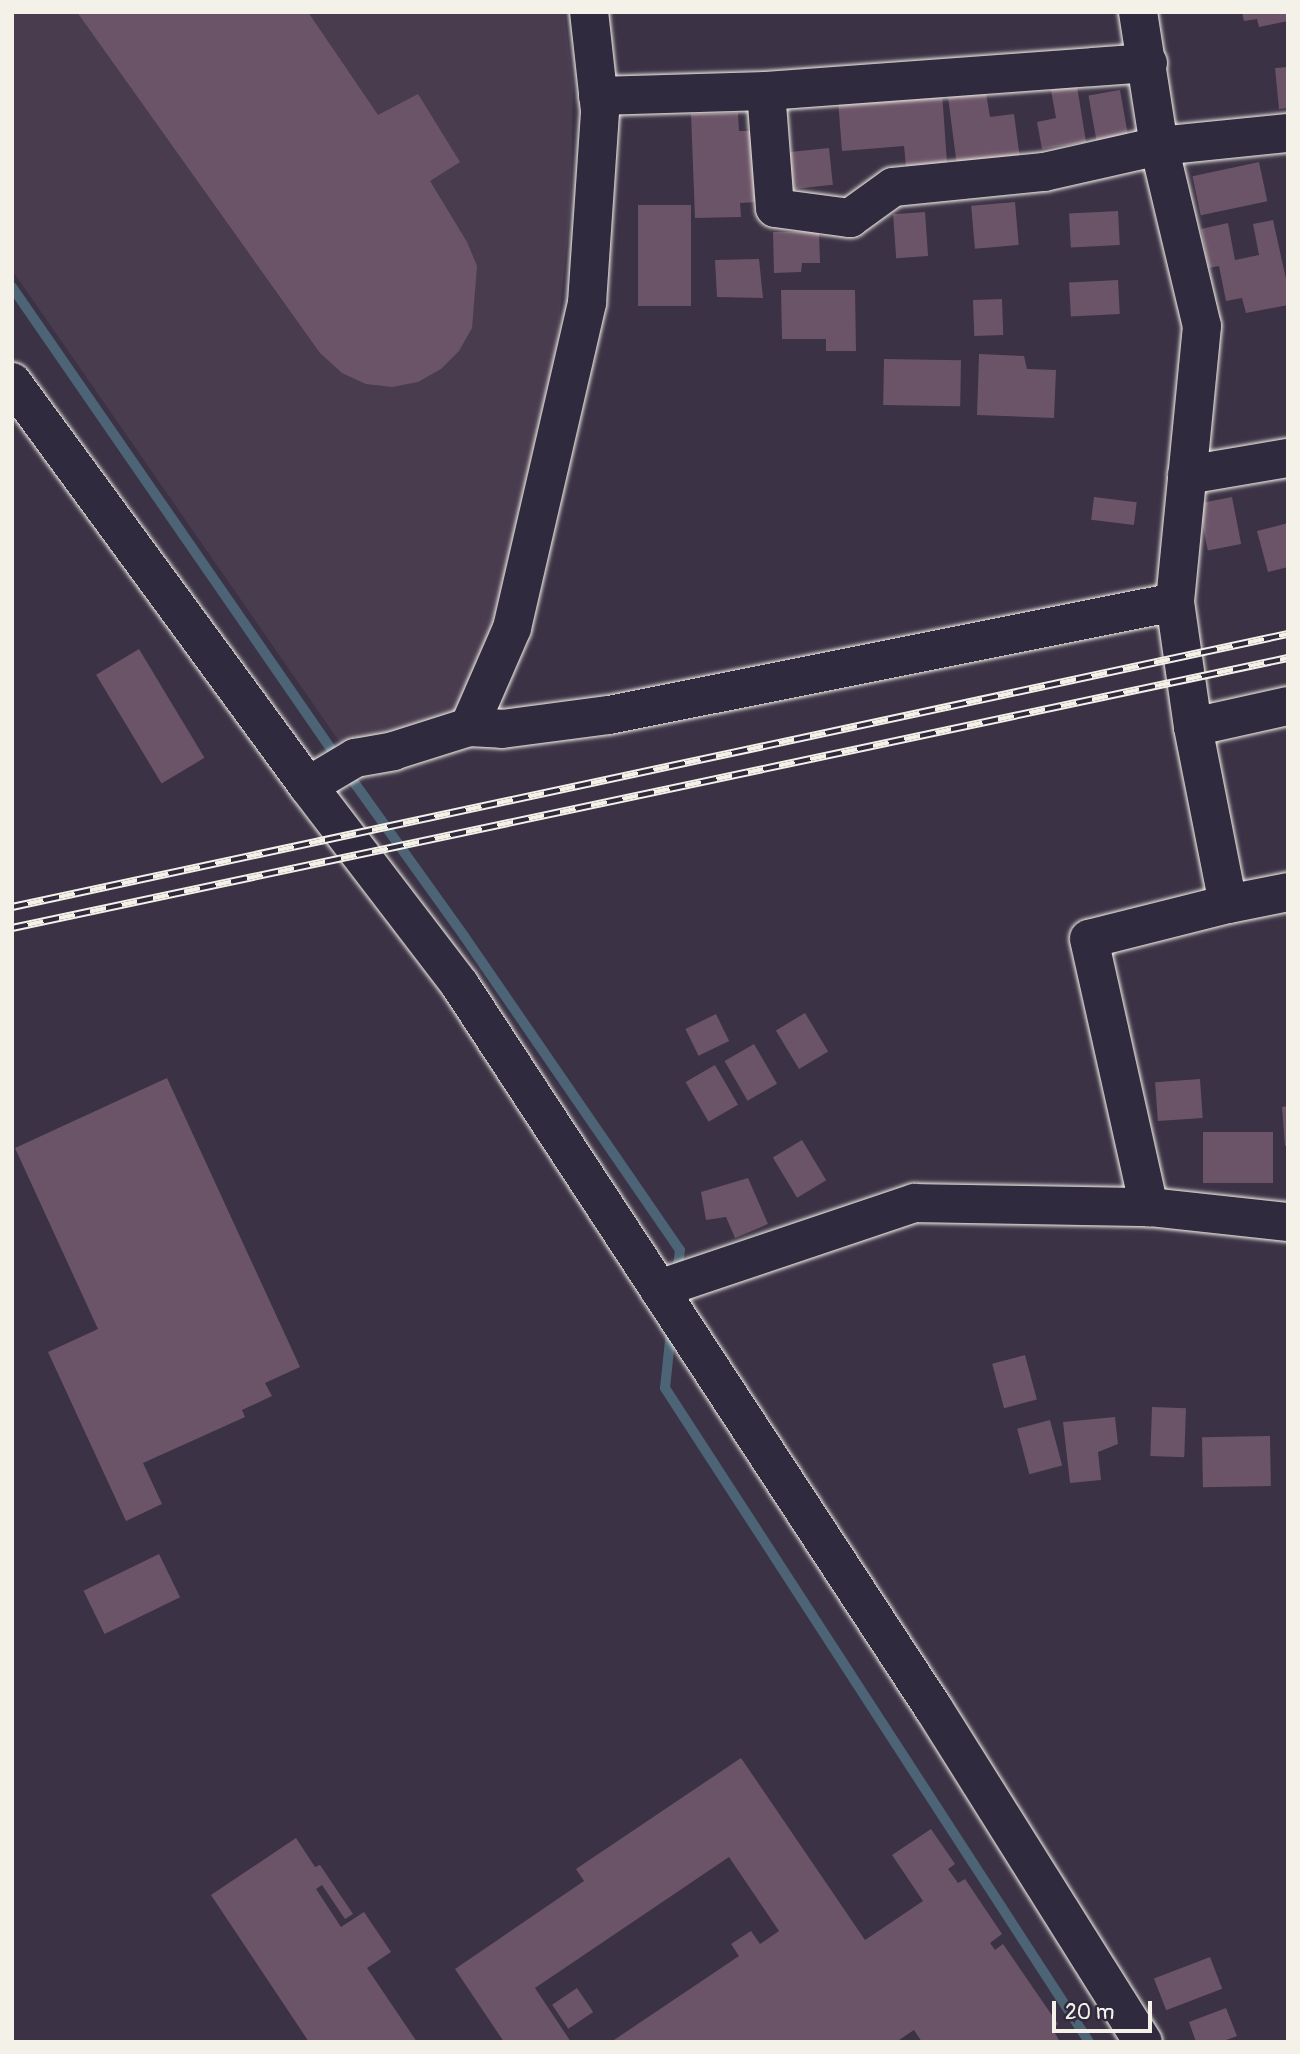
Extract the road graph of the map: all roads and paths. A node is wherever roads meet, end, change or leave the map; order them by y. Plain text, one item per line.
1 (589, 12) edge
2 (1138, 12) edge
3 (1149, 63) junction
4 (766, 91) junction
5 (598, 96) junction
6 (1288, 133) edge
7 (1159, 146) junction
8 (12, 382) edge
9 (1288, 458) edge
10 (1187, 475) junction
11 (1175, 602) junction
12 (1288, 706) edge
13 (469, 727) junction
14 (1193, 727) junction
15 (329, 774) junction
16 (1288, 892) edge
17 (1228, 904) junction
18 (1149, 1207) junction
19 (1288, 1222) edge
20 (661, 1289) junction
21 (1143, 2042) edge

1 - 5 street
2 - 3 street
3 - 4 street
3 - 7 street
4 - 5 street
4 - 7 street
5 - 13 street
6 - 7 street
7 - 10 street
8 - 15 street
9 - 10 street
10 - 11 street
11 - 13 street
11 - 14 street
12 - 14 street
13 - 15 street
14 - 17 street
15 - 20 street
16 - 17 street
17 - 18 street
18 - 19 street
18 - 20 street
20 - 21 street

